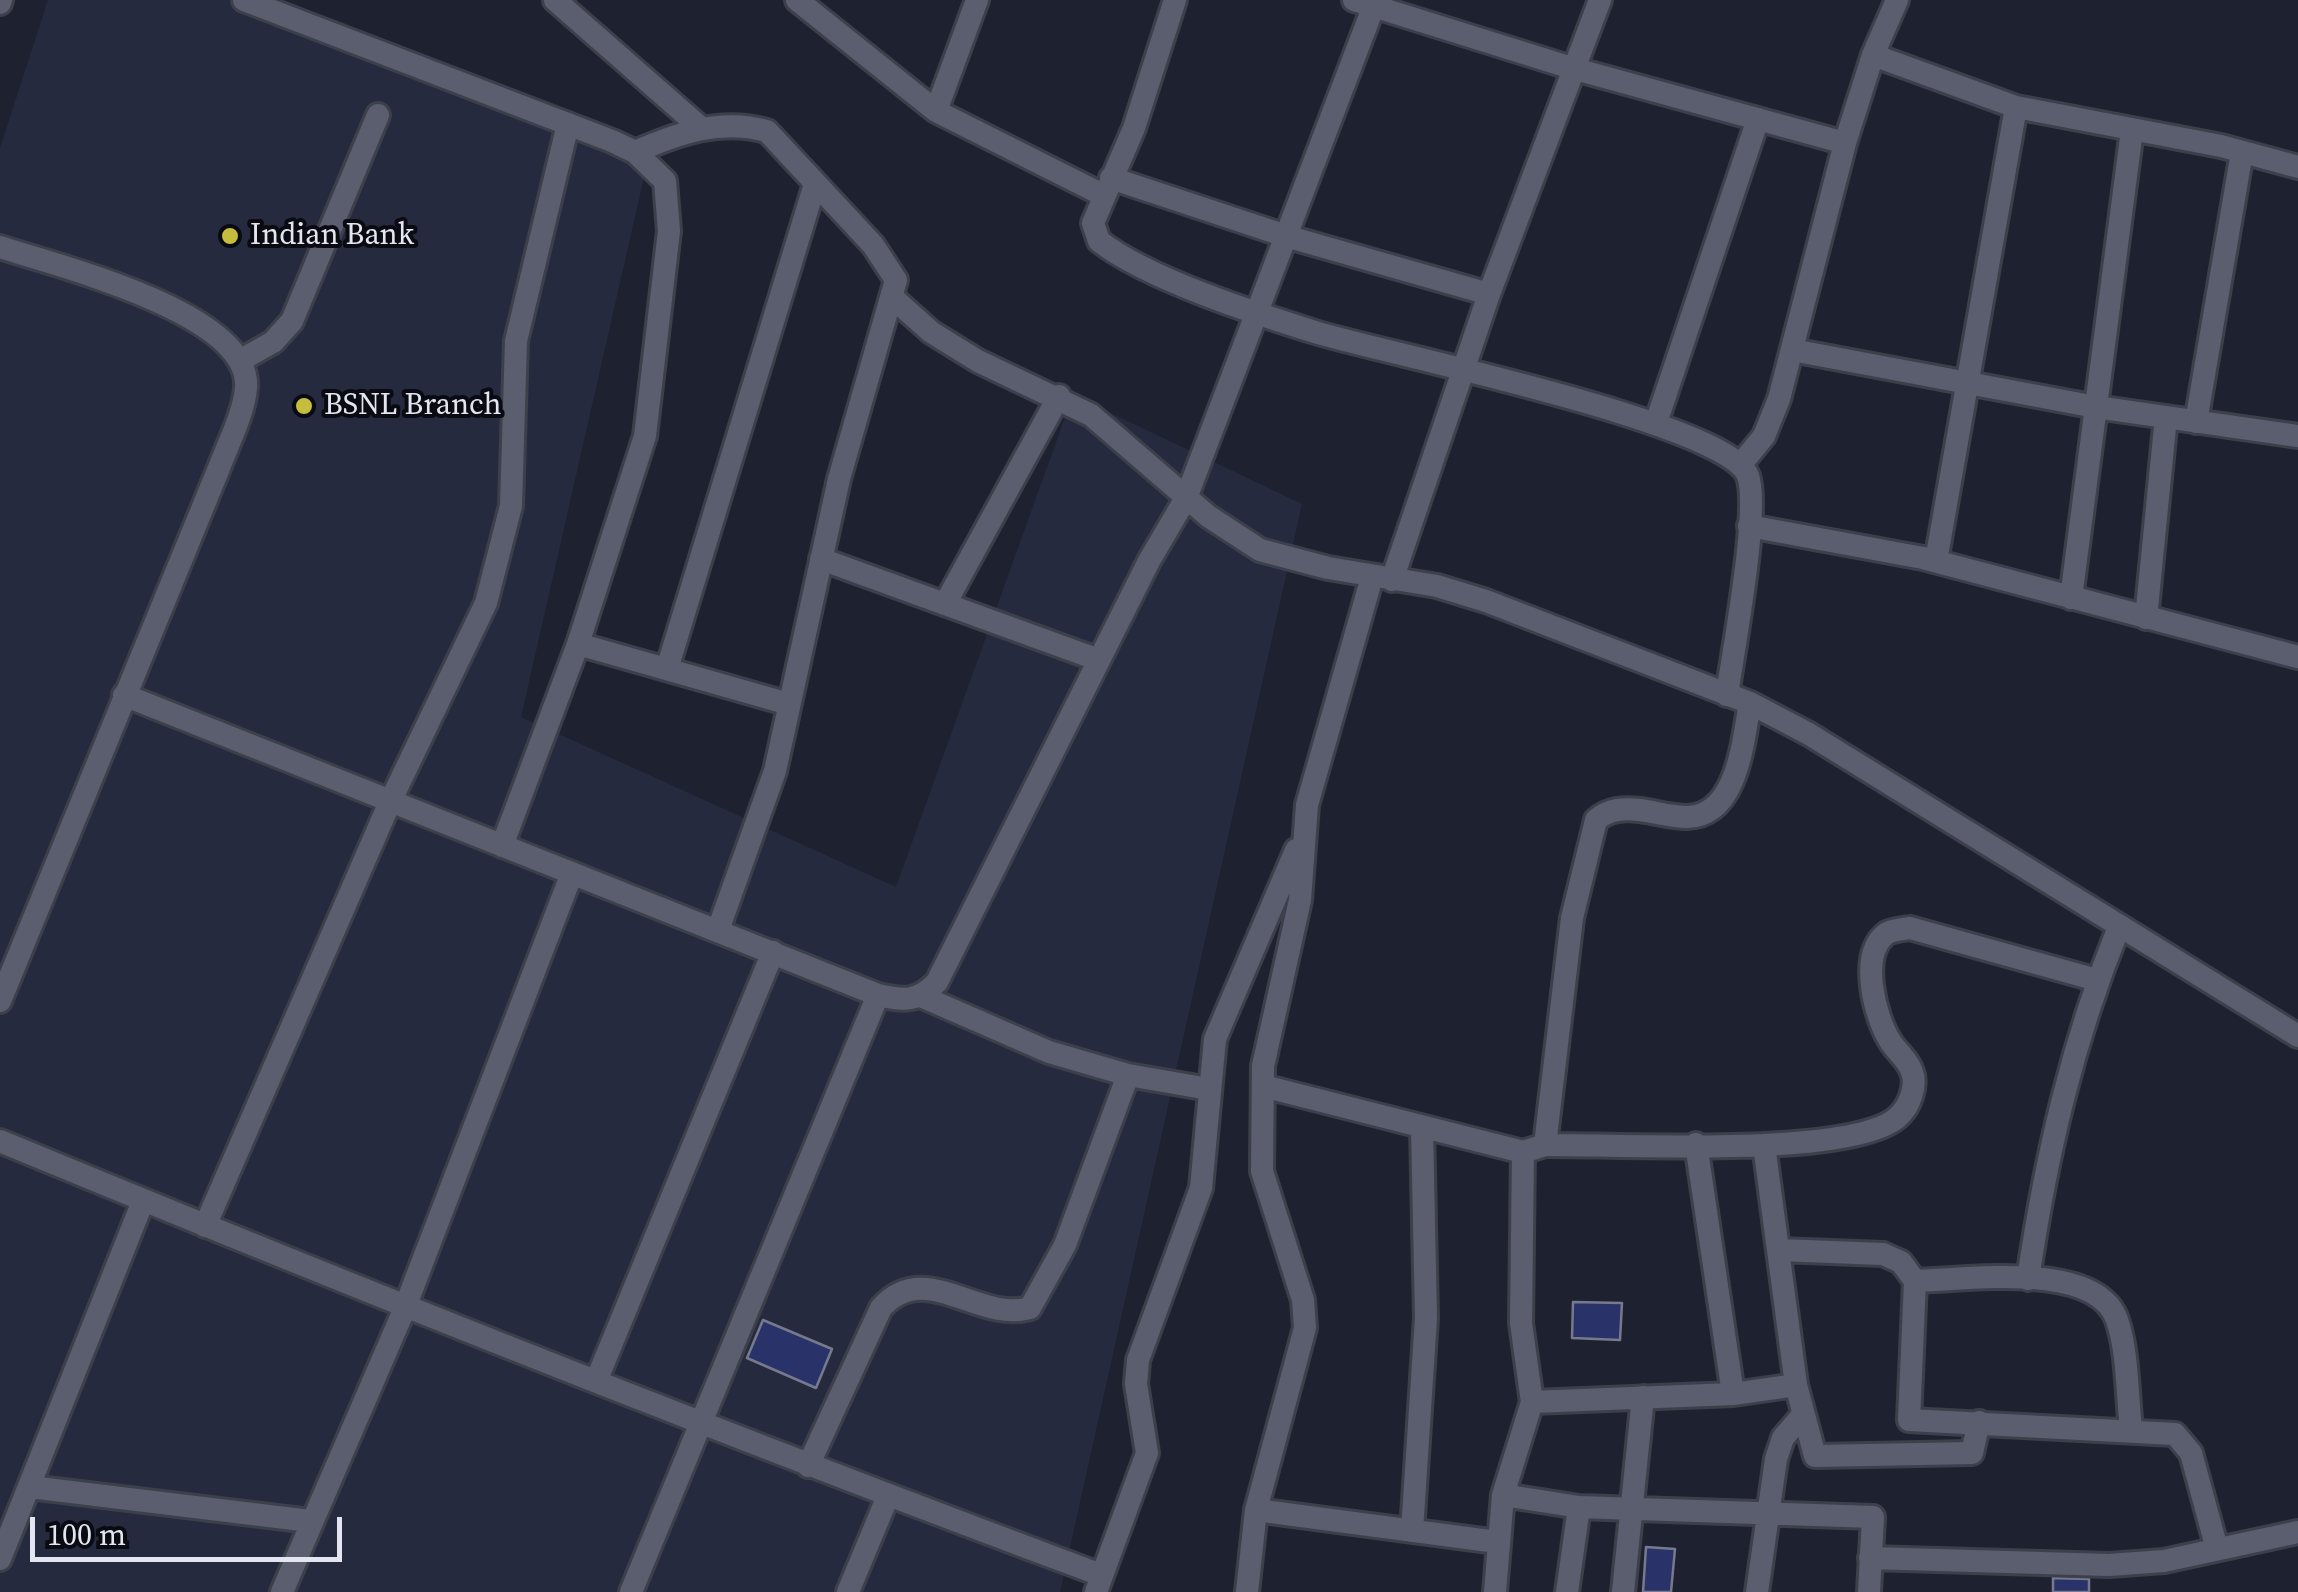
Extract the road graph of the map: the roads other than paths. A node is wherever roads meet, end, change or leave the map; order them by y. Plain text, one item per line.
1 (244, 0) edge
2 (554, 0) edge
3 (797, 0) edge
4 (977, 0) edge
5 (1175, 0) edge
6 (1600, 0) edge
7 (1896, 0) edge
8 (1368, 2) edge
9 (1873, 55) junction
10 (1575, 70) junction
11 (2016, 107) junction
12 (936, 111) junction
13 (378, 115) dead end
14 (1758, 120) junction
15 (568, 124) junction
16 (701, 128) junction
17 (2132, 130) junction
18 (1844, 143) junction
19 (635, 152) junction
20 (2242, 152) junction
21 (2298, 167) edge
22 (815, 184) junction
23 (1107, 186) junction
24 (1289, 237) junction
25 (0, 247) edge
26 (1489, 294) junction
27 (893, 298) junction
28 (1259, 312) junction
29 (1792, 350) junction
30 (241, 360) junction
31 (1462, 370) junction
32 (1967, 384) junction
33 (1059, 396) junction
34 (2096, 407) junction
35 (2166, 417) junction
36 (2196, 422) junction
37 (1656, 423) junction
38 (2298, 436) edge
39 (1742, 464) junction
40 (1186, 498) junction
41 (1748, 526) junction
42 (821, 559) junction
43 (1936, 561) junction
44 (1382, 578) junction
45 (2071, 598) junction
46 (945, 604) junction
47 (2146, 618) junction
48 (578, 644) junction
49 (2298, 657) edge
50 (1099, 660) junction
51 (667, 670) junction
52 (1727, 694) junction
53 (124, 695) junction
54 (1750, 703) junction
55 (789, 704) junction
56 (390, 802) junction
57 (1302, 838) junction
58 (502, 846) junction
59 (572, 873) junction
60 (2119, 927) junction
61 (718, 930) junction
62 (774, 952) junction
63 (2097, 980) junction
64 (878, 996) junction
65 (923, 997) junction
66 (0, 1001) edge
67 (2298, 1036) edge
68 (1128, 1075) junction
69 (1262, 1086) junction
70 (1209, 1090) junction
71 (1422, 1128) junction
72 (0, 1141) edge
73 (1696, 1144) junction
74 (1764, 1144) junction
75 (1534, 1148) junction
76 (143, 1200) junction
77 (204, 1226) junction
78 (1779, 1250) junction
79 (2028, 1279) junction
80 (1915, 1282) junction
81 (404, 1310) junction
82 (597, 1379) junction
83 (1796, 1385) junction
84 (1733, 1394) junction
85 (1643, 1398) junction
86 (1532, 1402) junction
87 (1802, 1416) junction
88 (700, 1422) junction
89 (1979, 1422) junction
90 (2131, 1428) junction
91 (808, 1466) junction
92 (30, 1487) junction
93 (1504, 1494) junction
94 (888, 1496) junction
95 (1578, 1507) junction
96 (1632, 1507) junction
97 (1256, 1510) junction
98 (1766, 1511) junction
99 (310, 1521) junction
100 (1412, 1530) junction
101 (2298, 1532) edge
102 (1497, 1542) junction
103 (2218, 1550) junction
104 (1870, 1558) junction
105 (0, 1559) edge
106 (1098, 1583) edge
107 (282, 1592) edge
108 (631, 1592) edge
109 (848, 1592) edge
110 (1247, 1592) edge
111 (1495, 1592) edge
112 (1567, 1592) edge
113 (1623, 1592) edge
114 (1756, 1592) edge
115 (1869, 1592) edge

1 - 15 street
2 - 16 street
3 - 12 street
4 - 12 street
5 - 23 street
6 - 10 street
7 - 9 street
8 - 10 street
8 - 24 street
9 - 11 street
9 - 18 street
10 - 14 street
10 - 26 street
11 - 17 street
11 - 32 street
12 - 23 street
13 - 30 street
14 - 18 street
14 - 37 street
15 - 19 street
15 - 56 street
16 - 19 street
16 - 22 street
17 - 20 street
17 - 34 street
18 - 29 street
19 - 48 street
20 - 21 street
20 - 36 street
22 - 27 street
22 - 51 street
23 - 24 street
23 - 28 street
24 - 26 street
24 - 28 street
25 - 30 street
26 - 31 street
27 - 33 street
27 - 42 street
28 - 31 street
28 - 40 street
29 - 32 street
29 - 39 street
30 - 53 street
31 - 37 street
31 - 44 street
32 - 34 street
32 - 43 street
33 - 40 street
33 - 46 street
34 - 35 street
34 - 45 street
35 - 36 street
35 - 47 street
36 - 38 street
37 - 39 street
39 - 41 street
40 - 44 street
40 - 50 street
41 - 43 street
41 - 52 street
42 - 46 street
42 - 55 street
43 - 45 street
44 - 52 street
44 - 57 street
45 - 47 street
46 - 50 street
47 - 49 street
48 - 51 street
48 - 58 street
50 - 65 street
51 - 55 street
52 - 54 street
53 - 56 street
53 - 66 street
54 - 60 street
54 - 75 street
55 - 61 street
56 - 58 street
56 - 77 street
57 - 69 street
57 - 70 street
58 - 59 street
59 - 61 street
59 - 81 street
60 - 63 street
60 - 67 street
61 - 62 street
62 - 64 street
62 - 82 street
63 - 74 street
63 - 79 street
64 - 65 street
64 - 88 street
65 - 68 street
68 - 70 street
68 - 91 street
69 - 71 street
69 - 97 street
70 - 106 street
71 - 75 street
71 - 100 street
72 - 76 street
73 - 74 street
73 - 75 street
73 - 84 street
74 - 78 street
75 - 86 street
76 - 77 street
76 - 92 street
77 - 81 street
78 - 80 street
78 - 83 street
79 - 80 street
79 - 90 street
80 - 89 street
81 - 82 street
81 - 99 street
82 - 88 street
83 - 84 street
83 - 87 street
84 - 85 street
85 - 86 street
85 - 96 street
86 - 93 street
87 - 89 street
87 - 98 street
88 - 91 street
88 - 108 street
89 - 90 street
90 - 103 street
91 - 94 street
92 - 99 street
92 - 105 street
93 - 95 street
93 - 102 street
94 - 106 street
94 - 109 street
95 - 96 street
95 - 112 street
96 - 98 street
96 - 113 street
97 - 100 street
97 - 110 street
98 - 104 street
98 - 114 street
99 - 107 street
100 - 102 street
101 - 103 street
102 - 111 street
103 - 104 street
104 - 115 street

